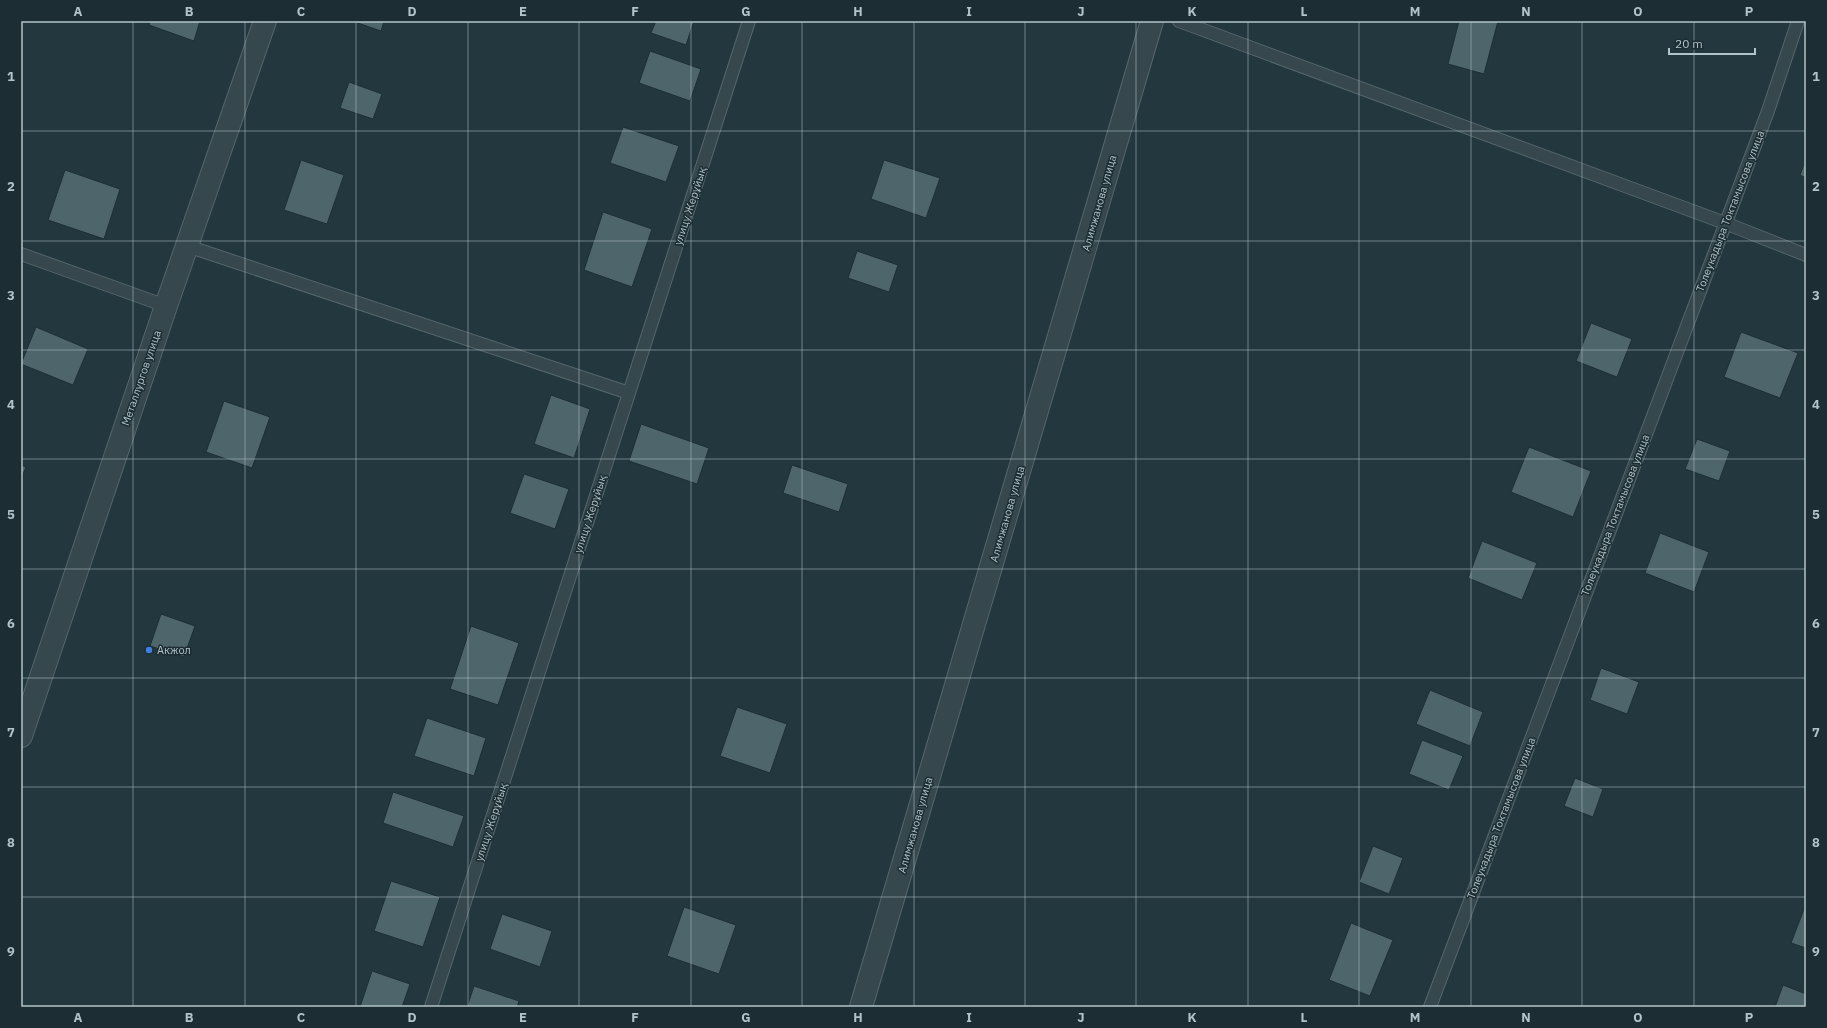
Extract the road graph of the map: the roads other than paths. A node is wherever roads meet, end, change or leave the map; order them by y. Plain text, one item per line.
1 (265, 21) edge
2 (749, 21) edge
3 (1152, 21) edge
4 (1179, 21) edge
5 (1798, 21) edge
6 (1725, 223) junction
7 (187, 246) junction
8 (21, 254) edge
9 (1806, 254) edge
10 (166, 306) junction
11 (629, 393) junction
12 (21, 736) edge
13 (431, 1007) edge
14 (861, 1007) edge
15 (1430, 1007) edge

1 - 7 street, Металлургов улица
2 - 11 lane, улицу Жерұйық
3 - 14 street, Алимжанова улица
4 - 6 lane
5 - 6 lane, Толеукадыра Токтамысова улица
6 - 9 lane
6 - 15 lane, Толеукадыра Токтамысова улица
7 - 10 street, Металлургов улица
7 - 11 lane
8 - 10 lane
10 - 12 street, Металлургов улица
11 - 13 lane, улицу Жерұйық

